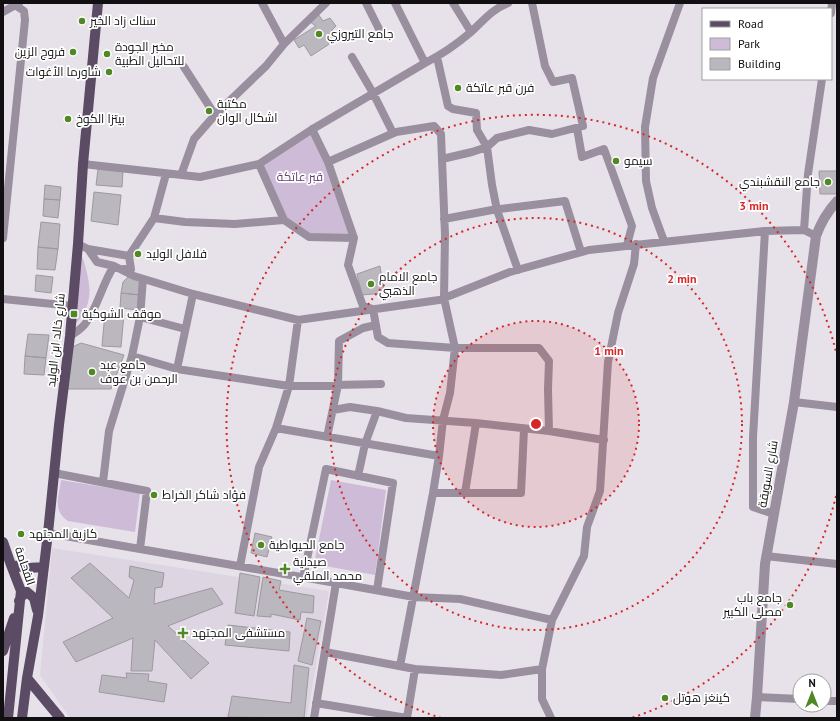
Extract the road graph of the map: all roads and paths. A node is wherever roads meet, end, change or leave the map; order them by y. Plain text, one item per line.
1 (98, 3) edge
2 (262, 3) edge
3 (326, 3) edge
4 (366, 3) edge
5 (395, 3) edge
6 (453, 3) edge
7 (508, 3) edge
8 (532, 3) edge
9 (680, 3) edge
10 (17, 4) edge
11 (496, 5) edge
12 (3, 12) edge
13 (471, 32) junction
14 (381, 33) dead end
15 (284, 44) junction
16 (352, 58) dead end
17 (437, 58) junction
18 (425, 63) junction
19 (184, 67) dead end
20 (822, 80) edge
21 (373, 93) junction
22 (215, 115) junction
23 (577, 128) junction
24 (312, 129) junction
25 (393, 133) junction
26 (487, 147) junction
27 (7, 155) edge
28 (442, 159) junction
29 (328, 162) junction
30 (83, 164) junction
31 (259, 164) junction
32 (166, 174) junction
33 (181, 175) junction
34 (837, 201) edge
35 (497, 210) junction
36 (154, 218) junction
37 (444, 219) junction
38 (284, 220) junction
39 (804, 230) junction
40 (764, 231) junction
41 (3, 232) edge
42 (816, 236) junction
43 (354, 238) junction
44 (664, 241) junction
45 (78, 244) junction
46 (632, 245) junction
47 (88, 249) junction
48 (581, 252) junction
49 (129, 256) junction
50 (118, 267) junction
51 (518, 270) junction
52 (143, 279) junction
53 (193, 294) junction
54 (444, 298) junction
55 (3, 299) edge
56 (73, 306) junction
57 (373, 309) junction
58 (140, 317) junction
59 (298, 320) junction
60 (376, 325) junction
61 (185, 329) junction
62 (70, 336) junction
63 (455, 348) junction
64 (132, 356) junction
65 (177, 369) junction
66 (381, 384) dead end
67 (338, 385) junction
68 (289, 386) junction
69 (794, 402) junction
70 (837, 407) edge
71 (333, 410) junction
72 (377, 411) junction
73 (443, 420) junction
74 (476, 423) junction
75 (276, 428) junction
76 (524, 429) junction
77 (549, 431) junction
78 (327, 437) junction
79 (604, 440) junction
80 (365, 444) junction
81 (439, 456) junction
82 (54, 473) junction
83 (358, 476) junction
84 (103, 482) junction
85 (433, 492) junction
86 (465, 493) junction
87 (774, 514) junction
88 (48, 533) junction
89 (3, 542) edge
90 (140, 549) junction
91 (766, 556) junction
92 (837, 564) edge
93 (11, 566) junction
94 (240, 566) junction
95 (44, 567) junction
96 (304, 578) junction
97 (336, 583) junction
98 (377, 590) junction
99 (21, 597) junction
100 (414, 597) junction
101 (38, 616) junction
102 (552, 620) junction
103 (3, 651) edge
104 (325, 652) junction
105 (400, 666) junction
106 (416, 668) junction
107 (542, 669) junction
108 (27, 678) junction
109 (758, 697) junction
110 (792, 699) edge
111 (316, 703) junction
112 (8, 718) edge
113 (22, 718) edge
114 (60, 718) edge
115 (314, 718) edge
116 (551, 718) edge
117 (755, 718) edge

1 - 30 main road, شارع خالد ابن الوليد
2 - 15 street
3 - 15 street
4 - 14 street
5 - 18 street
6 - 13 street
7 - 11 street
8 - 23 street
9 - 44 street
10 - 12 street
10 - 27 street
11 - 13 street
13 - 17 street
15 - 22 street
16 - 21 street
17 - 18 street
17 - 26 street
18 - 21 street
19 - 22 street
20 - 39 street
21 - 24 street
21 - 25 street
22 - 33 street
23 - 26 street
23 - 46 street
24 - 29 street
24 - 31 street
25 - 28 street
25 - 29 street
26 - 28 street
26 - 35 street
27 - 41 street
28 - 37 street
29 - 43 street
30 - 32 street
30 - 45 main road, شارع خالد ابن الوليد
31 - 33 street
31 - 38 street
32 - 33 street
32 - 36 street
34 - 42 street, شارع السويقة
35 - 37 street
35 - 48 street
35 - 51 street
36 - 38 street
36 - 49 street
37 - 54 street
38 - 43 street
39 - 40 street
39 - 42 street
40 - 44 street
40 - 87 street
42 - 69 street, شارع السويقة
43 - 57 street
44 - 46 street
45 - 47 street
45 - 56 main road, شارع خالد ابن الوليد
46 - 48 street
46 - 79 street
47 - 49 street
47 - 50 street
48 - 51 street
49 - 50 street
50 - 52 street
50 - 62 street
51 - 54 street
52 - 53 street
52 - 58 street
53 - 59 street
53 - 61 street
54 - 57 street
54 - 63 street
55 - 56 street
56 - 62 main road, شارع خالد ابن الوليد
57 - 59 street
57 - 60 street
58 - 61 street
58 - 64 street
59 - 68 street
60 - 63 street
60 - 67 street
61 - 65 street
62 - 82 main road, شارع خالد ابن الوليد
63 - 73 street
63 - 77 street
64 - 65 street
64 - 84 street
65 - 68 street
66 - 67 street
67 - 68 street
67 - 71 street
68 - 75 street
69 - 70 street
69 - 87 street, شارع السويقة
71 - 72 street
71 - 78 street
72 - 73 street
72 - 80 street
73 - 74 street
73 - 81 street
74 - 76 street
74 - 86 street
75 - 78 street
75 - 94 street
76 - 77 street
76 - 86 street
77 - 79 street
78 - 80 street
79 - 102 street
80 - 81 street
80 - 83 street
81 - 85 street
82 - 84 street
82 - 88 main road, شارع خالد ابن الوليد
83 - 96 street
83 - 98 street
84 - 90 street
85 - 86 street
85 - 100 street
87 - 91 street, شارع السويقة
88 - 90 street
88 - 95 main road, شارع خالد ابن الوليد
89 - 93 main road, الفحامة
90 - 94 street
91 - 92 street
91 - 109 street, شارع السويقة
93 - 95 main road
93 - 99 main road, الفحامة
94 - 96 street
95 - 101 main road, شارع خالد ابن الوليد
96 - 97 street
97 - 98 street
97 - 104 street
98 - 100 street
99 - 101 main road
99 - 103 main road
99 - 112 main road, الفحامة
100 - 102 street
100 - 105 street
101 - 108 main road, شارع خالد ابن الوليد
102 - 107 street
104 - 105 street
104 - 111 street
105 - 106 street
106 - 107 street
106 - 111 street
107 - 116 street
108 - 113 main road, شارع خالد ابن الوليد
108 - 114 main road
109 - 110 street
109 - 117 street, شارع السويقة
111 - 115 street

